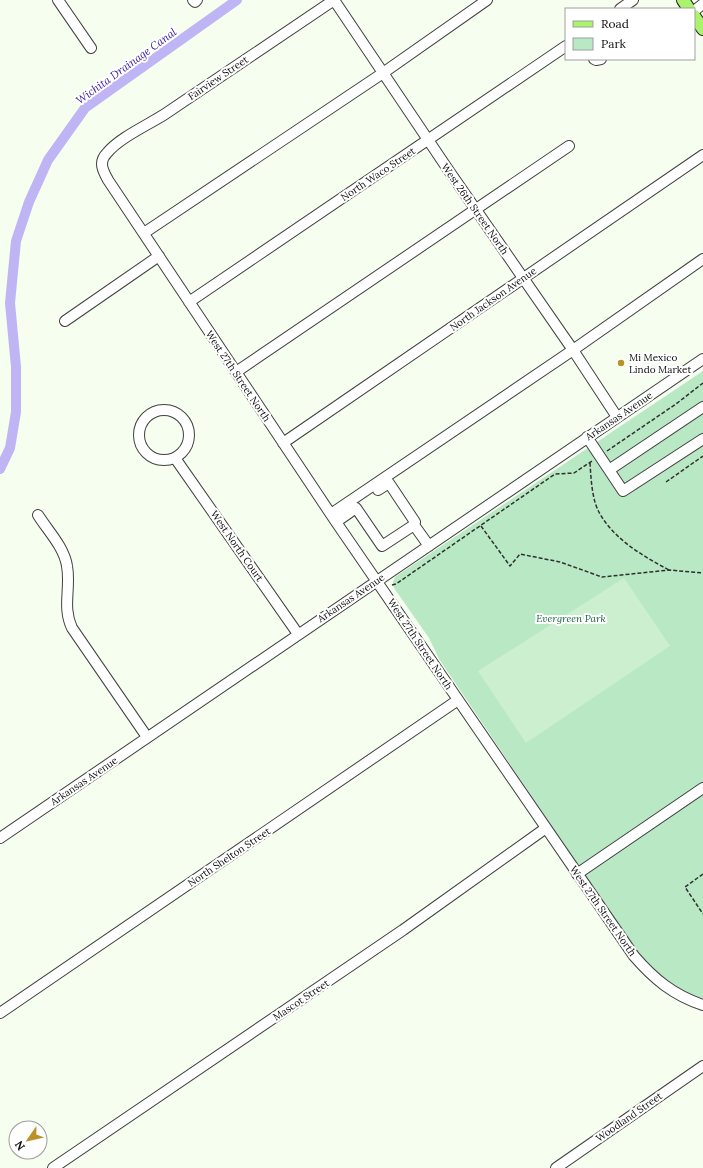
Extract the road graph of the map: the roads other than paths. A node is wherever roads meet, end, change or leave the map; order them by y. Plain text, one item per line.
1 (58, 0) edge
2 (334, 0) edge
3 (487, 0) edge
4 (703, 4) edge
5 (695, 10) edge
6 (695, 17) edge
7 (703, 29) edge
8 (565, 47) edge
9 (91, 48) dead end
10 (383, 72) junction
11 (428, 140) junction
12 (569, 146) dead end
13 (703, 155) edge
14 (104, 157) joint
15 (476, 210) junction
16 (144, 233) junction
17 (159, 256) junction
18 (703, 259) edge
19 (523, 278) junction
20 (189, 302) junction
21 (65, 321) dead end
22 (573, 350) junction
23 (703, 359) edge
24 (236, 372) junction
25 (703, 407) edge
26 (617, 417) junction
27 (587, 437) junction
28 (703, 439) edge
29 (283, 443) junction
30 (175, 458) junction
31 (609, 470) junction
32 (356, 508) junction
33 (38, 515) dead end
34 (333, 518) junction
35 (414, 525) junction
36 (429, 546) junction
37 (377, 581) junction
38 (298, 634) junction
39 (458, 700) junction
40 (147, 737) junction
41 (703, 788) edge
42 (546, 828) junction
43 (0, 838) edge
44 (577, 874) junction
45 (703, 1005) edge
46 (0, 1013) edge
47 (703, 1066) edge
48 (53, 1168) edge
49 (556, 1168) edge

1 - 9 street
2 - 10 street, West 26th Street North
2 - 14 street, Fairview Street
3 - 10 street
4 - 5 street
6 - 7 main road
8 - 11 street, North Waco Street
10 - 11 street, West 26th Street North
10 - 16 street
11 - 15 street, West 26th Street North
11 - 20 street, North Waco Street
12 - 15 street
13 - 19 street, North Jackson Avenue
14 - 16 street, West 27th Street North
15 - 19 street, West 26th Street North
15 - 24 street
16 - 17 street, West 27th Street North
17 - 20 street, West 27th Street North
17 - 21 street
18 - 22 street
19 - 22 street, West 26th Street North
19 - 29 street, North Jackson Avenue
20 - 24 street, West 27th Street North
22 - 26 street, West 26th Street North
22 - 34 street
23 - 26 street, Arkansas Avenue
24 - 29 street, West 27th Street North
25 - 31 street
26 - 27 street, Arkansas Avenue
27 - 31 street
27 - 36 street, Arkansas Avenue
28 - 31 street
29 - 34 street, West 27th Street North
30 - 30 street
30 - 38 street, West North Court
32 - 34 street
32 - 35 street
32 - 35 street
33 - 40 street
34 - 37 street, West 27th Street North
35 - 36 street
36 - 37 street, Arkansas Avenue
37 - 38 street, Arkansas Avenue
37 - 39 street, West 27th Street North
38 - 40 street, Arkansas Avenue
39 - 42 street, West 27th Street North
39 - 46 street, North Shelton Street
40 - 43 street, Arkansas Avenue
41 - 44 street
42 - 44 street, West 27th Street North
42 - 48 street, Mascot Street
44 - 45 street, West 27th Street North
47 - 49 street, Woodland Street

